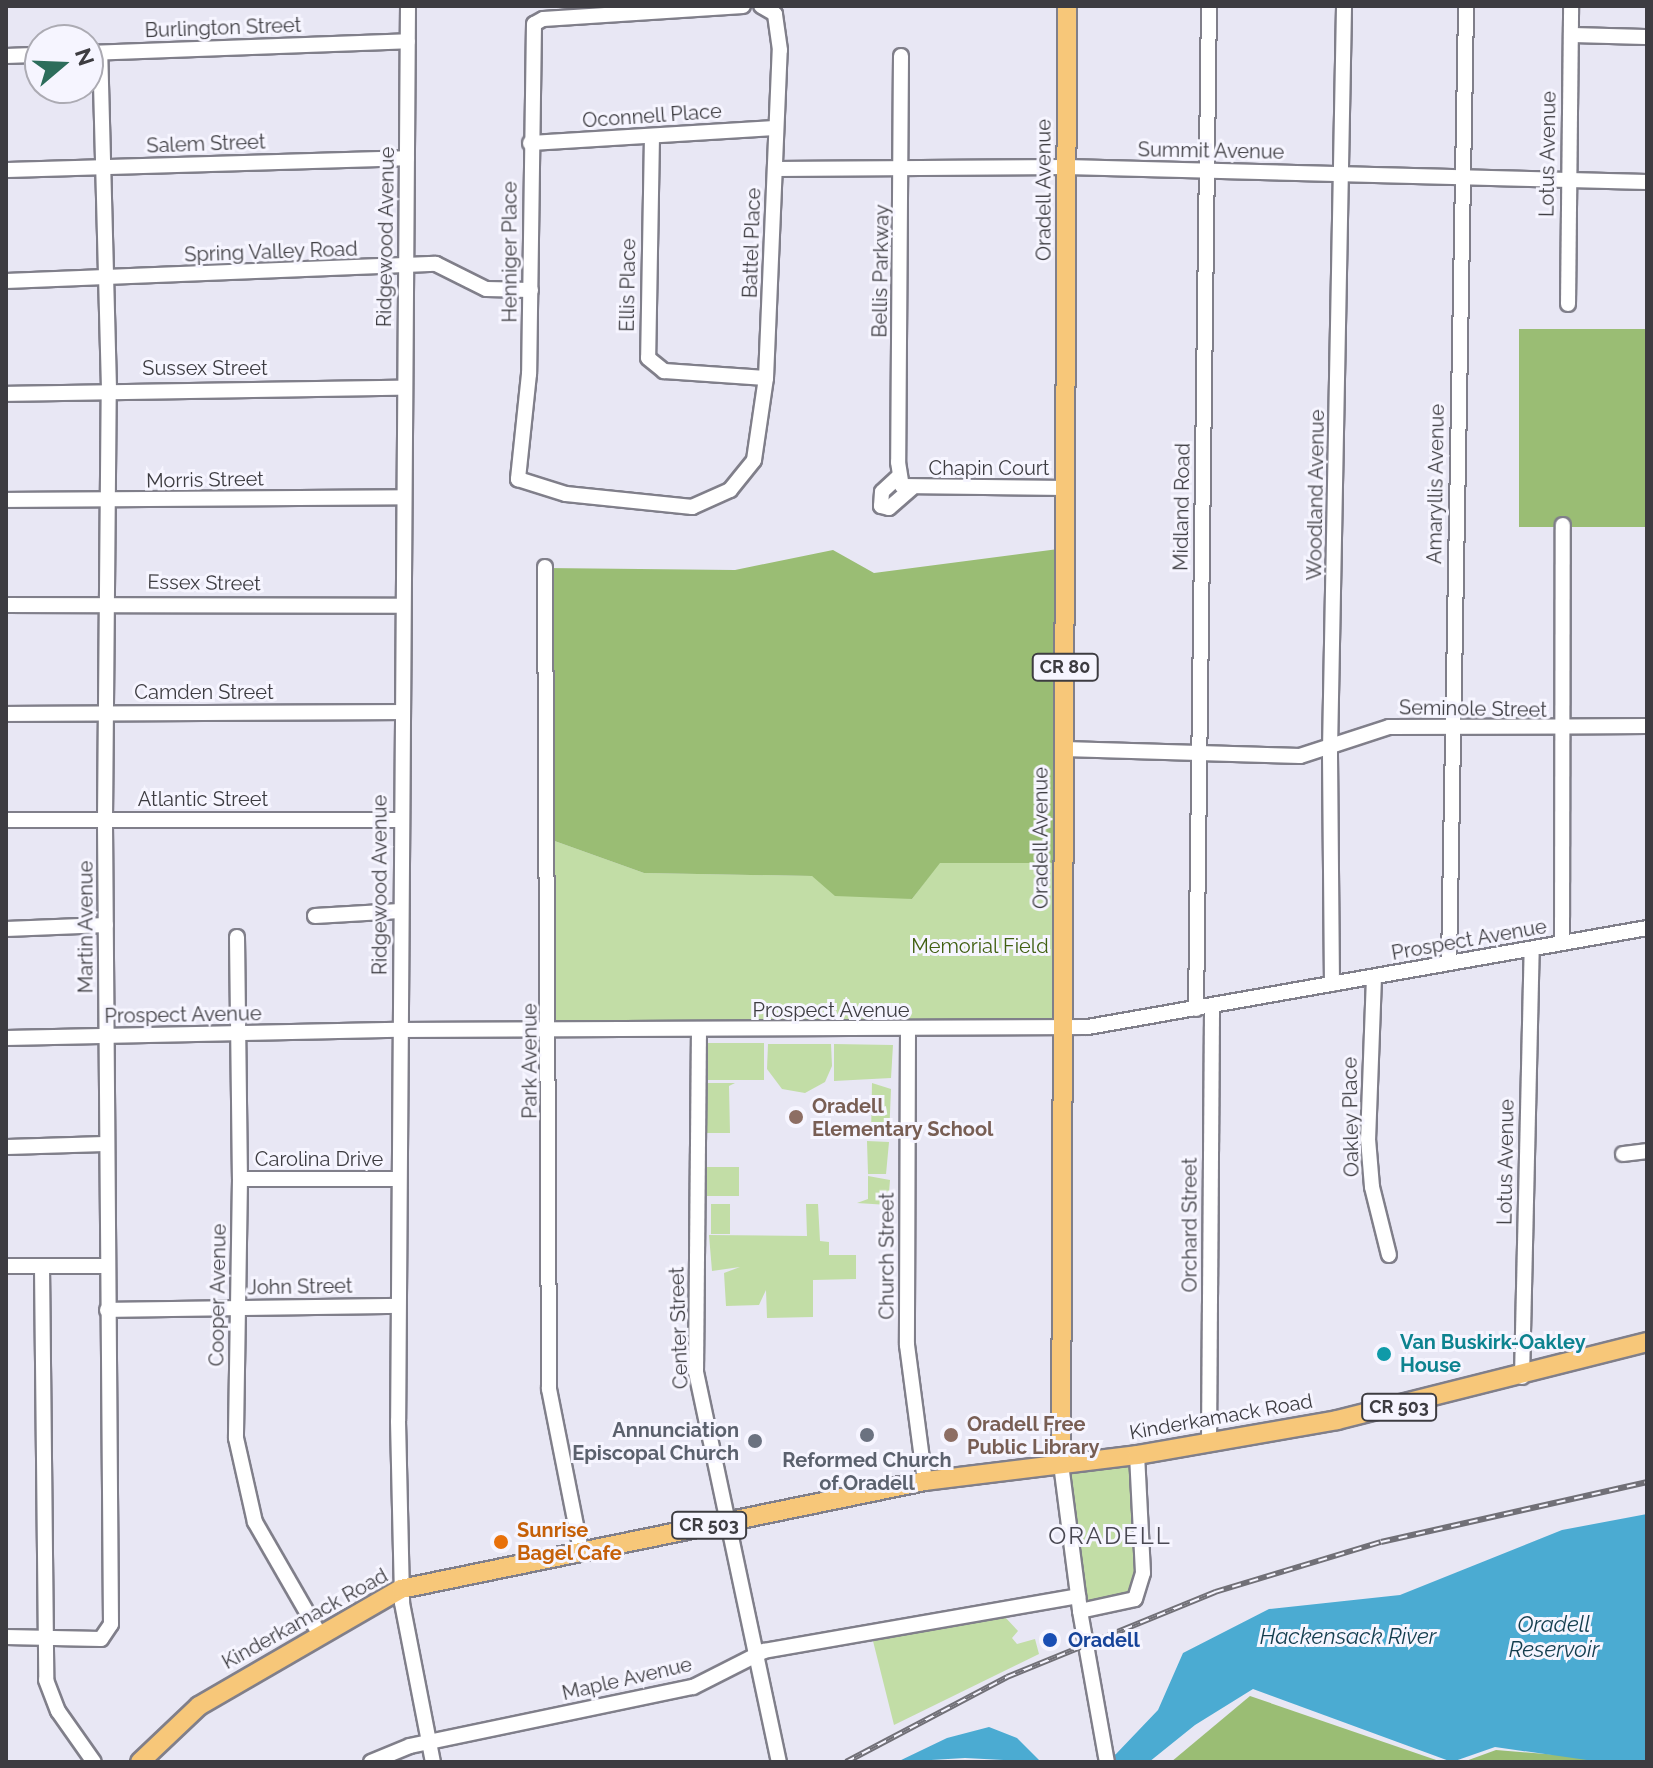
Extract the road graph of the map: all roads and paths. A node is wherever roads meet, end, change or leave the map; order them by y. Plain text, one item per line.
1 (408, 6) edge
2 (743, 6) edge
3 (761, 6) edge
4 (1067, 6) edge
5 (1209, 6) edge
6 (1344, 6) edge
7 (1466, 6) edge
8 (1571, 6) edge
9 (1571, 35) junction
10 (1647, 37) edge
11 (408, 41) junction
12 (104, 53) edge
13 (901, 56) dead end
14 (99, 104) edge
15 (776, 128) junction
16 (652, 136) junction
17 (530, 143) junction
18 (407, 158) junction
19 (105, 167) junction
20 (902, 167) junction
21 (1066, 167) junction
22 (775, 169) junction
23 (6, 170) edge
24 (1207, 172) junction
25 (1463, 173) junction
26 (1342, 174) junction
27 (1567, 180) junction
28 (1647, 182) edge
29 (406, 266) junction
30 (108, 278) junction
31 (6, 281) edge
32 (531, 290) junction
33 (1568, 304) dead end
34 (766, 378) junction
35 (405, 388) junction
36 (109, 389) junction
37 (6, 394) edge
38 (747, 472) joint
39 (904, 483) joint
40 (1066, 488) junction
41 (404, 497) junction
42 (6, 500) edge
43 (107, 501) junction
44 (1563, 525) dead end
45 (545, 567) dead end
46 (108, 602) junction
47 (6, 605) edge
48 (401, 606) junction
49 (106, 712) junction
50 (401, 712) junction
51 (6, 714) edge
52 (1452, 726) junction
53 (1647, 726) edge
54 (1560, 730) junction
55 (1064, 749) junction
56 (1330, 750) junction
57 (1201, 754) junction
58 (105, 819) junction
59 (6, 820) edge
60 (400, 820) junction
61 (400, 911) junction
62 (315, 916) dead end
63 (106, 925) junction
64 (1647, 928) edge
65 (6, 929) edge
66 (237, 937) dead end
67 (1562, 943) junction
68 (1532, 949) junction
69 (1449, 963) junction
70 (1374, 977) junction
71 (1332, 984) junction
72 (1212, 1006) junction
73 (1196, 1009) junction
74 (1063, 1027) junction
75 (699, 1029) junction
76 (398, 1030) junction
77 (550, 1030) junction
78 (908, 1030) junction
79 (240, 1034) junction
80 (106, 1036) junction
81 (6, 1038) edge
82 (106, 1144) junction
83 (6, 1147) edge
84 (1647, 1151) edge
85 (1623, 1154) dead end
86 (240, 1179) junction
87 (398, 1179) junction
88 (1389, 1255) dead end
89 (6, 1266) edge
90 (107, 1266) junction
91 (42, 1267) junction
92 (398, 1306) junction
93 (236, 1308) junction
94 (107, 1310) junction
95 (1647, 1342) edge
96 (1522, 1377) junction
97 (1209, 1443) junction
98 (1137, 1455) junction
99 (1061, 1464) junction
100 (925, 1481) junction
101 (728, 1521) junction
102 (581, 1551) junction
103 (401, 1589) junction
104 (1079, 1604) junction
105 (320, 1635) junction
106 (6, 1637) edge
107 (44, 1637) junction
108 (756, 1654) junction
109 (429, 1743) junction
110 (1106, 1758) edge
111 (94, 1762) edge
112 (140, 1762) edge
113 (371, 1762) edge
114 (433, 1762) edge
115 (779, 1762) edge

1 - 11 street, Ridgewood Avenue
2 - 17 street, Henniger Place
3 - 15 street, Battel Place
4 - 21 main road, Oradell Avenue / CR 80
5 - 24 street, Midland Road
6 - 26 street, Woodland Avenue
7 - 25 street, Amaryllis Avenue
8 - 9 street, Lotus Avenue
9 - 10 street
9 - 27 street, Lotus Avenue
11 - 12 street, Burlington Street
11 - 18 street, Ridgewood Avenue
13 - 20 street, Bellis Parkway
14 - 19 street, Martin Avenue
15 - 16 street, Oconnell Place
15 - 22 street, Battel Place
16 - 17 street, Oconnell Place
16 - 34 street, Ellis Place
17 - 32 street, Henniger Place
18 - 19 street, Salem Street
18 - 29 street, Ridgewood Avenue
19 - 23 street, Salem Street
19 - 30 street, Martin Avenue
20 - 21 street, Summit Avenue
20 - 22 street, Summit Avenue
20 - 39 street, Bellis Parkway
21 - 24 street, Summit Avenue
21 - 40 main road, Oradell Avenue / CR 80
22 - 34 street, Battel Place
24 - 26 street, Summit Avenue
24 - 57 street, Midland Road
25 - 26 street, Summit Avenue
25 - 27 street, Summit Avenue
25 - 52 street, Amaryllis Avenue
26 - 56 street, Woodland Avenue
27 - 28 street, Summit Avenue
27 - 33 street, Lotus Avenue
29 - 30 street, Spring Valley Road
29 - 32 street, Spring Valley Road
29 - 35 street, Ridgewood Avenue
30 - 31 street, Spring Valley Road
30 - 36 street, Martin Avenue
32 - 38 street, Henniger Place
34 - 38 street, Battel Place
35 - 36 street, Sussex Street
35 - 41 street, Ridgewood Avenue
36 - 37 street, Sussex Street
36 - 43 street, Martin Avenue
39 - 40 street, Chapin Court
40 - 55 main road, Oradell Avenue / CR 80
41 - 43 street, Morris Street
41 - 48 street, Ridgewood Avenue
42 - 43 street, Morris Street
43 - 46 street, Martin Avenue
44 - 54 street
45 - 77 street, Park Avenue
46 - 47 street, Essex Street
46 - 48 street, Essex Street
46 - 49 street, Martin Avenue
48 - 50 street, Ridgewood Avenue
49 - 50 street, Camden Street
49 - 51 street, Camden Street
49 - 58 street, Martin Avenue
50 - 60 street, Ridgewood Avenue
52 - 54 street, Seminole Street
52 - 56 street, Seminole Street
52 - 69 street, Amaryllis Avenue
53 - 54 street, Seminole Street
54 - 67 street
55 - 57 street, Seminole Street
55 - 74 main road, Oradell Avenue / CR 80
56 - 57 street, Seminole Street
56 - 71 street, Woodland Avenue
57 - 73 street, Midland Road
58 - 59 street, Atlantic Street
58 - 60 street, Atlantic Street
58 - 63 street, Martin Avenue
60 - 61 street, Ridgewood Avenue
61 - 62 street
61 - 76 street, Ridgewood Avenue
63 - 65 street
63 - 80 street, Martin Avenue
64 - 67 street, Prospect Avenue
66 - 79 street, Cooper Avenue
67 - 68 street, Prospect Avenue
68 - 69 street, Prospect Avenue
68 - 96 street, Lotus Avenue
69 - 70 street, Prospect Avenue
70 - 71 street, Prospect Avenue
70 - 88 street, Oakley Place
71 - 72 street, Prospect Avenue
72 - 73 street, Prospect Avenue
72 - 97 street, Orchard Street
73 - 74 street, Prospect Avenue
74 - 78 street, Prospect Avenue
74 - 99 main road, Oradell Avenue / CR 80
75 - 77 street, Prospect Avenue
75 - 78 street, Prospect Avenue
75 - 101 street, Center Street
76 - 77 street, Prospect Avenue
76 - 79 street, Prospect Avenue
76 - 87 street, Ridgewood Avenue
77 - 102 street, Park Avenue
78 - 100 street, Church Street
79 - 80 street, Prospect Avenue
79 - 86 street, Cooper Avenue
80 - 81 street, Prospect Avenue
80 - 82 street, Martin Avenue
82 - 83 street
82 - 90 street, Martin Avenue
84 - 85 street
86 - 87 street, Carolina Drive
86 - 93 street, Cooper Avenue
87 - 92 street, Ridgewood Avenue
89 - 91 street
90 - 91 street
90 - 94 street, Martin Avenue
91 - 107 street
92 - 93 street, John Street
92 - 103 street, Ridgewood Avenue
93 - 94 street, John Street
93 - 105 street, Cooper Avenue
94 - 107 street, Martin Avenue
95 - 96 main road, Kinderkamack Road / CR 503
96 - 97 main road, Kinderkamack Road / CR 503
97 - 98 main road, Kinderkamack Road / CR 503
98 - 99 main road, Kinderkamack Road / CR 503
98 - 104 street, Maple Avenue
99 - 100 main road, Kinderkamack Road / CR 503
99 - 104 street, Oradell Avenue
100 - 101 main road, Kinderkamack Road / CR 503
101 - 102 main road, Kinderkamack Road / CR 503
101 - 108 street, Center Street
102 - 103 main road, Kinderkamack Road / CR 503
103 - 105 main road, Kinderkamack Road / CR 503
103 - 109 street, Ridgewood Avenue
104 - 108 street, Maple Avenue
104 - 110 street, Oradell Avenue
105 - 112 main road, Kinderkamack Road / CR 503
106 - 107 street
107 - 111 street
108 - 109 street, Maple Avenue
108 - 115 street, Center Street
109 - 113 street, Maple Avenue
109 - 114 street, Ridgewood Avenue

